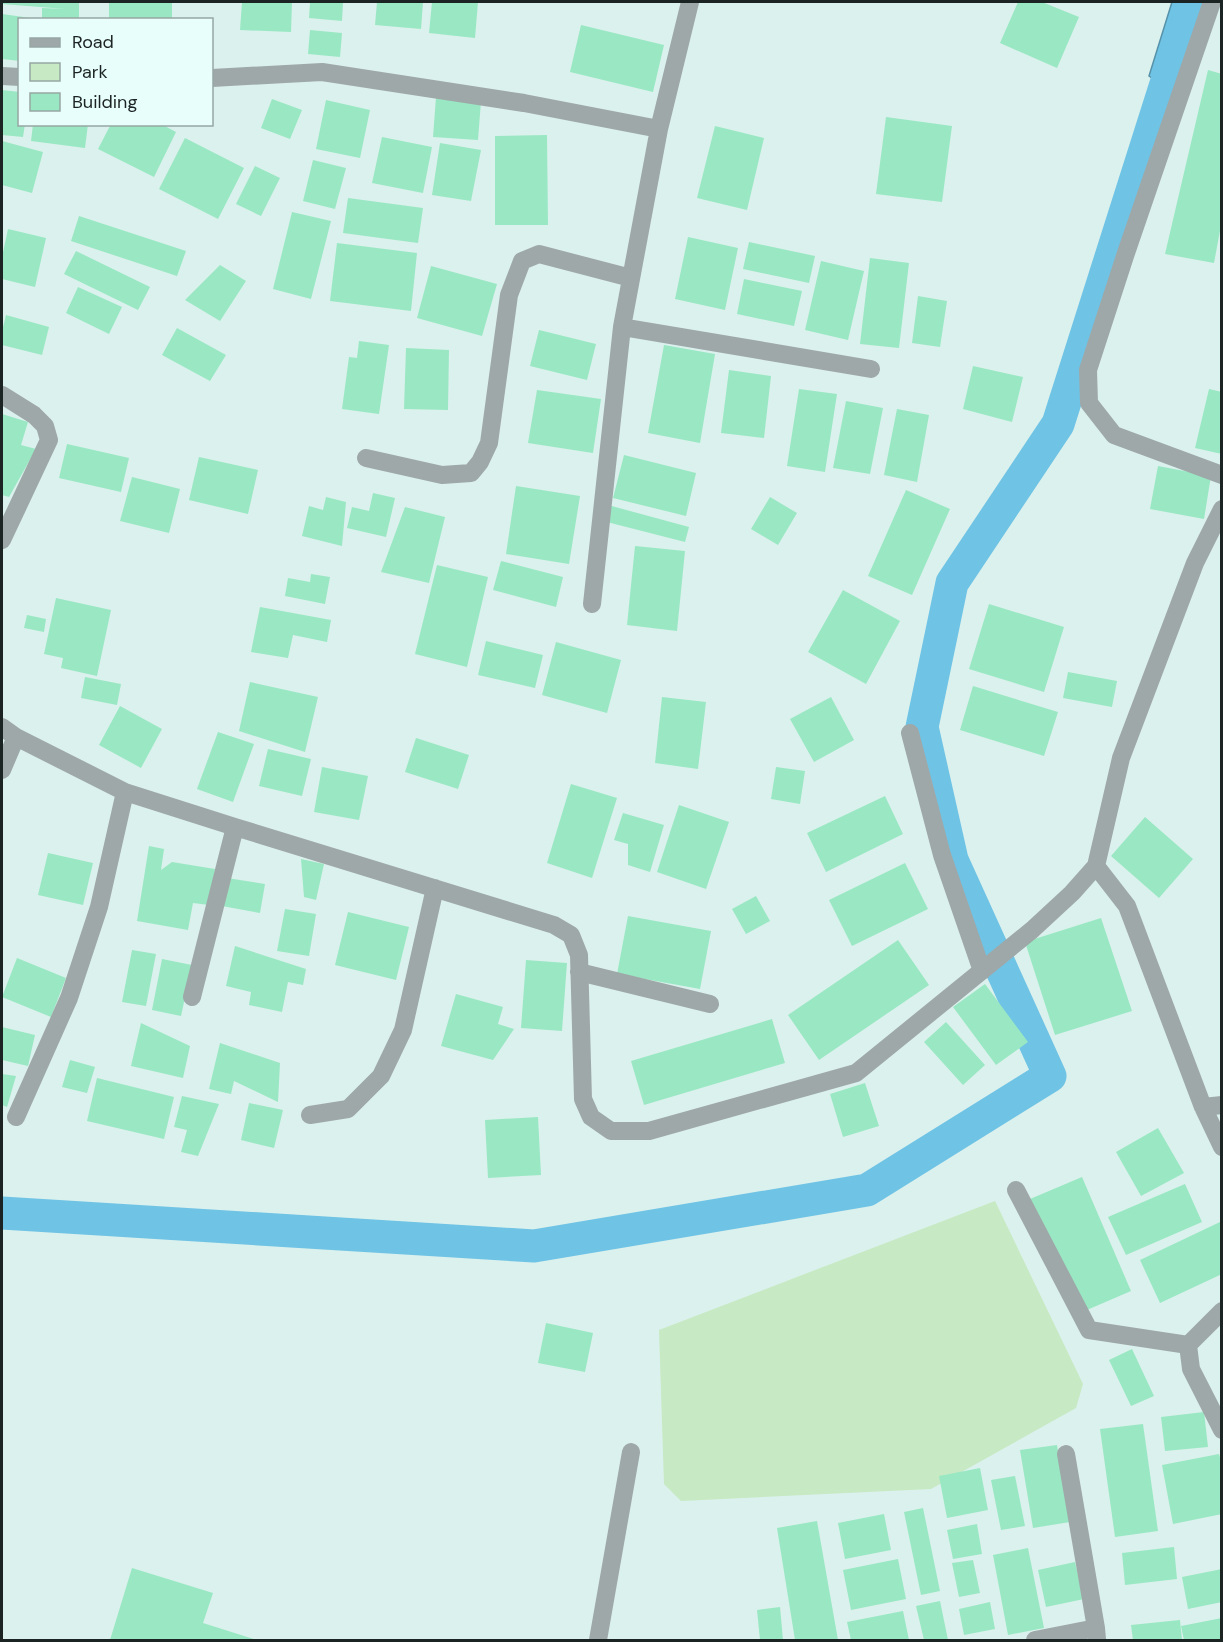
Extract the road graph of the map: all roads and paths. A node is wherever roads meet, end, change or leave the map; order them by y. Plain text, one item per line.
1 (690, 2) edge
2 (1212, 2) edge
3 (2, 76) edge
4 (18, 77) edge
5 (213, 78) edge
6 (659, 129) junction
7 (631, 278) junction
8 (622, 327) junction
9 (871, 369) dead end
10 (2, 395) edge
11 (366, 459) dead end
12 (1221, 475) edge
13 (1221, 509) edge
14 (2, 540) edge
15 (592, 604) dead end
16 (9, 732) edge
17 (910, 733) dead end
18 (2, 770) edge
19 (125, 792) junction
20 (235, 827) junction
21 (1096, 866) junction
22 (435, 888) junction
23 (987, 967) junction
24 (579, 972) junction
25 (192, 997) dead end
26 (710, 1004) dead end
27 (1212, 1106) edge
28 (310, 1115) dead end
29 (16, 1118) dead end
30 (1221, 1147) edge
31 (1016, 1190) dead end
32 (1221, 1311) edge
33 (1188, 1345) junction
34 (1221, 1431) edge
35 (632, 1452) dead end
36 (1066, 1454) dead end
37 (1097, 1634) edge
38 (598, 1641) edge
39 (1035, 1641) edge

1 - 6 street
2 - 12 street
3 - 4 street
5 - 6 street
6 - 7 street
7 - 8 street
7 - 11 street
8 - 9 street
8 - 15 street
10 - 14 street
13 - 21 street
16 - 18 street
16 - 19 street
17 - 23 street
19 - 20 street
19 - 29 street
20 - 22 street
20 - 25 street
21 - 23 street
21 - 27 street
22 - 24 street
22 - 28 street
23 - 24 street
24 - 26 street
27 - 30 street
31 - 33 street
32 - 33 street
33 - 34 street
35 - 38 street
36 - 37 street
37 - 39 street

